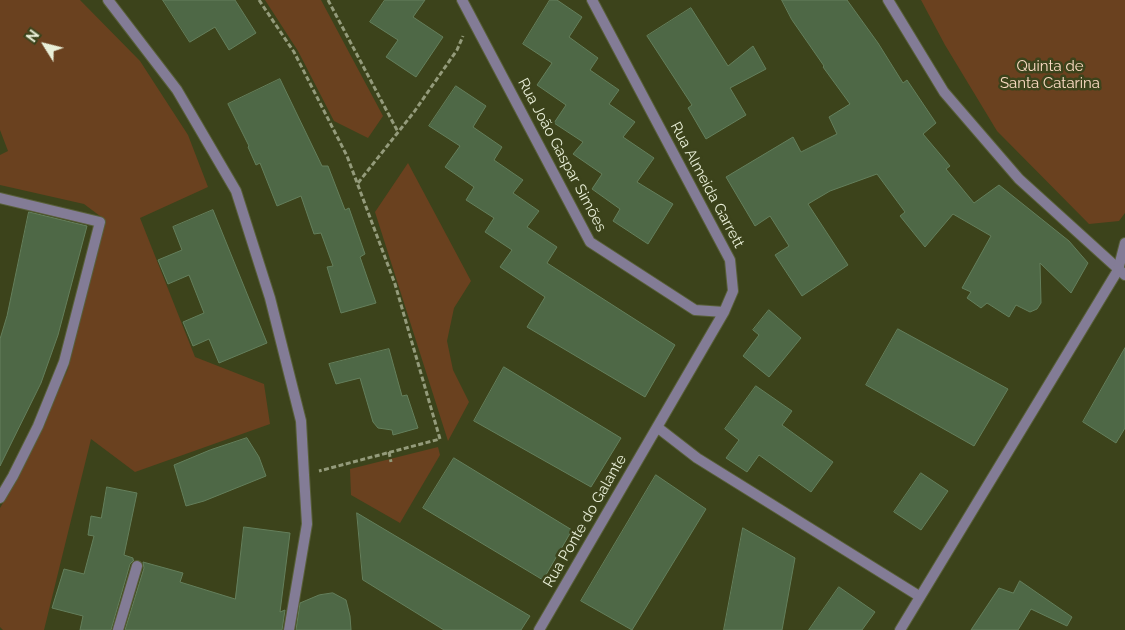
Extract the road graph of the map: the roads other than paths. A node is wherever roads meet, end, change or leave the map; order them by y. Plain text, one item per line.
1 (108, 0) edge
2 (462, 0) edge
3 (592, 0) edge
4 (888, 0) edge
5 (0, 198) edge
6 (1125, 243) edge
7 (1123, 271) edge
8 (724, 312) junction
9 (657, 427) junction
10 (0, 498) edge
11 (137, 566) dead end
12 (920, 596) junction
13 (118, 630) edge
14 (289, 630) edge
15 (539, 630) edge
16 (900, 630) edge

1 - 14 street
2 - 8 street, Rua João Gaspar Simões
3 - 8 street, Rua Almeida Garrett
4 - 7 street
5 - 10 street
6 - 7 street
7 - 12 street
8 - 9 street, Rua Almeida Garrett
9 - 12 street
9 - 15 street, Rua Ponte do Galante
11 - 13 street
12 - 16 street

